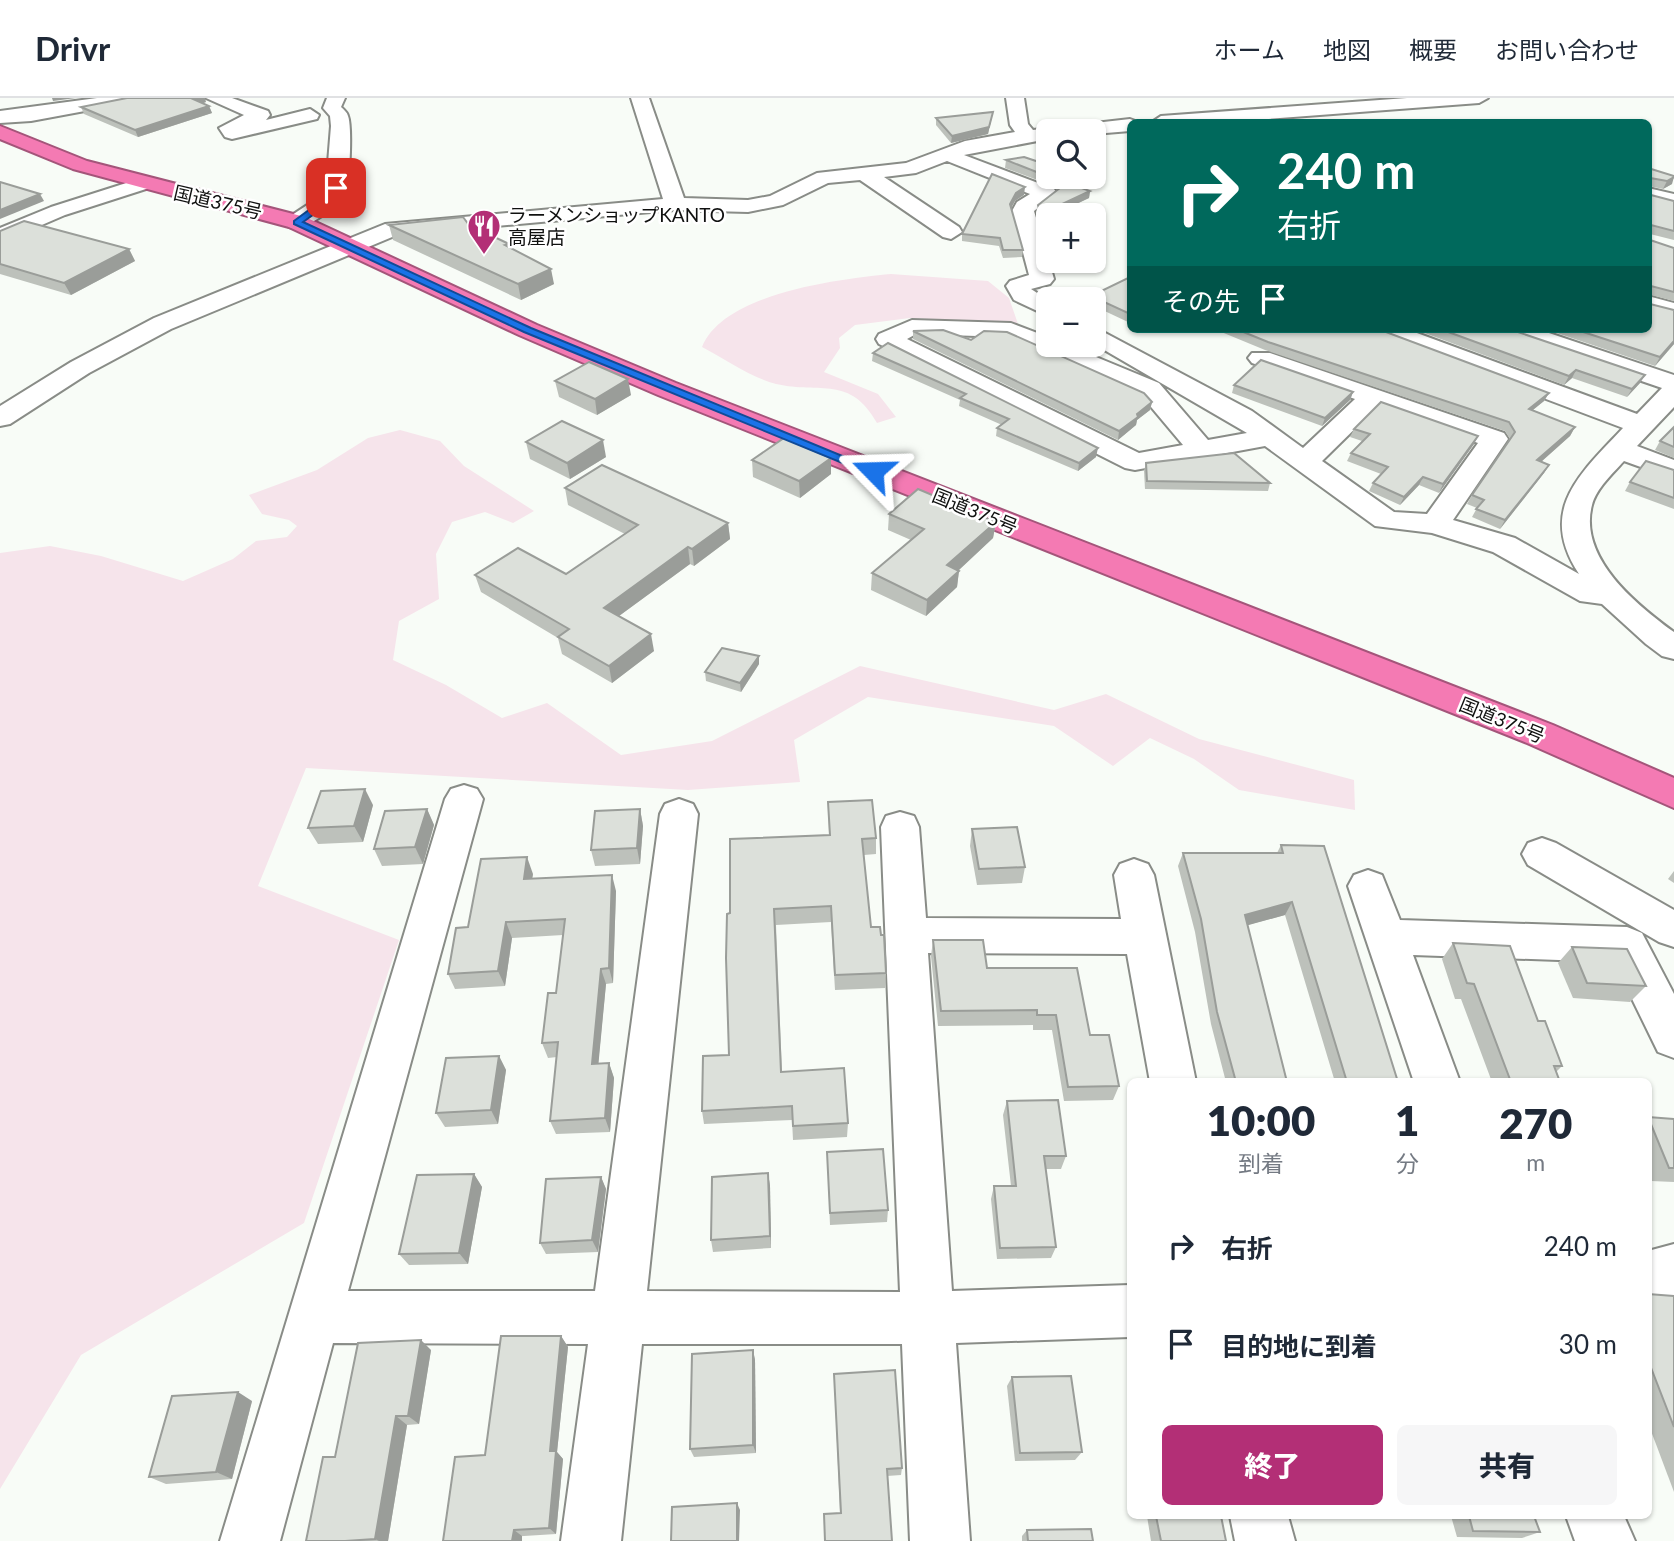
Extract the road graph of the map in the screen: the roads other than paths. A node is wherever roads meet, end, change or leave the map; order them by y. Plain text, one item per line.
1 (128, 98) edge
2 (215, 98) edge
3 (640, 98) edge
4 (1015, 98) edge
5 (1457, 100) edge
6 (1480, 106) edge
7 (309, 107) edge
8 (337, 107) edge
9 (0, 117) edge
10 (1201, 119) edge
11 (1127, 125) edge
12 (1106, 127) edge
13 (0, 132) edge
14 (1106, 133) edge
15 (1036, 134) edge
16 (1027, 135) junction
17 (1127, 141) edge
18 (945, 154) junction
19 (865, 174) junction
20 (142, 184) junction
21 (1652, 195) edge
22 (1674, 200) edge
23 (673, 204) junction
24 (297, 222) junction
25 (950, 232) dead end
26 (1, 234) edge
27 (355, 247) junction
28 (1036, 303) edge
29 (1652, 304) edge
30 (1674, 311) edge
31 (1394, 333) edge
32 (1525, 333) edge
33 (1116, 338) edge
34 (1261, 358) edge
35 (1674, 384) edge
36 (1674, 391) edge
37 (1373, 397) junction
38 (0, 418) edge
39 (1643, 426) junction
40 (1271, 438) junction
41 (1202, 450) junction
42 (1621, 450) junction
43 (1304, 462) junction
44 (1674, 470) edge
45 (1435, 524) junction
46 (1608, 593) junction
47 (1674, 648) edge
48 (1674, 794) edge
49 (464, 799) dead end
50 (679, 814) dead end
51 (900, 827) dead end
52 (1542, 854) dead end
53 (1134, 875) dead end
54 (1368, 886) dead end
55 (1674, 930) edge
56 (905, 935) junction
57 (1145, 937) junction
58 (1385, 937) junction
59 (1674, 1038) edge
60 (1172, 1078) edge
61 (1436, 1078) edge
62 (1674, 1269) edge
63 (1652, 1276) edge
64 (1127, 1311) edge
65 (619, 1316) junction
66 (314, 1317) junction
67 (929, 1318) junction
68 (1260, 1519) edge
69 (1596, 1519) edge
70 (250, 1541) edge
71 (591, 1541) edge
72 (940, 1541) edge
73 (1265, 1541) edge
74 (1605, 1541) edge

1 - 9 street
2 - 7 street
3 - 23 street
4 - 16 street
5 - 6 street
5 - 10 street
7 - 8 street
8 - 24 street
11 - 12 street
13 - 20 highway, 国道375号
14 - 17 street
15 - 16 street
16 - 18 street
18 - 19 street
18 - 28 street
19 - 23 street
19 - 25 street
20 - 24 highway, 国道375号
20 - 26 street
21 - 22 street
23 - 27 street
24 - 27 highway, 国道375号
27 - 38 street
27 - 48 highway, 国道375号
29 - 30 street
31 - 39 street
32 - 35 street
33 - 40 street
34 - 37 street
36 - 39 street
37 - 43 street
37 - 45 street
39 - 42 street
40 - 41 street
40 - 43 street
41 - 41 street
42 - 44 street
42 - 46 street
43 - 45 street
45 - 46 street
46 - 47 street
49 - 66 street
50 - 65 street
51 - 56 street
52 - 55 street
53 - 57 street
54 - 58 street
56 - 57 street
56 - 67 street
57 - 60 street
58 - 59 street
58 - 61 street
62 - 63 street
64 - 67 street
65 - 66 street
65 - 67 street
65 - 71 street
66 - 70 street
67 - 72 street
68 - 73 street
69 - 74 street

